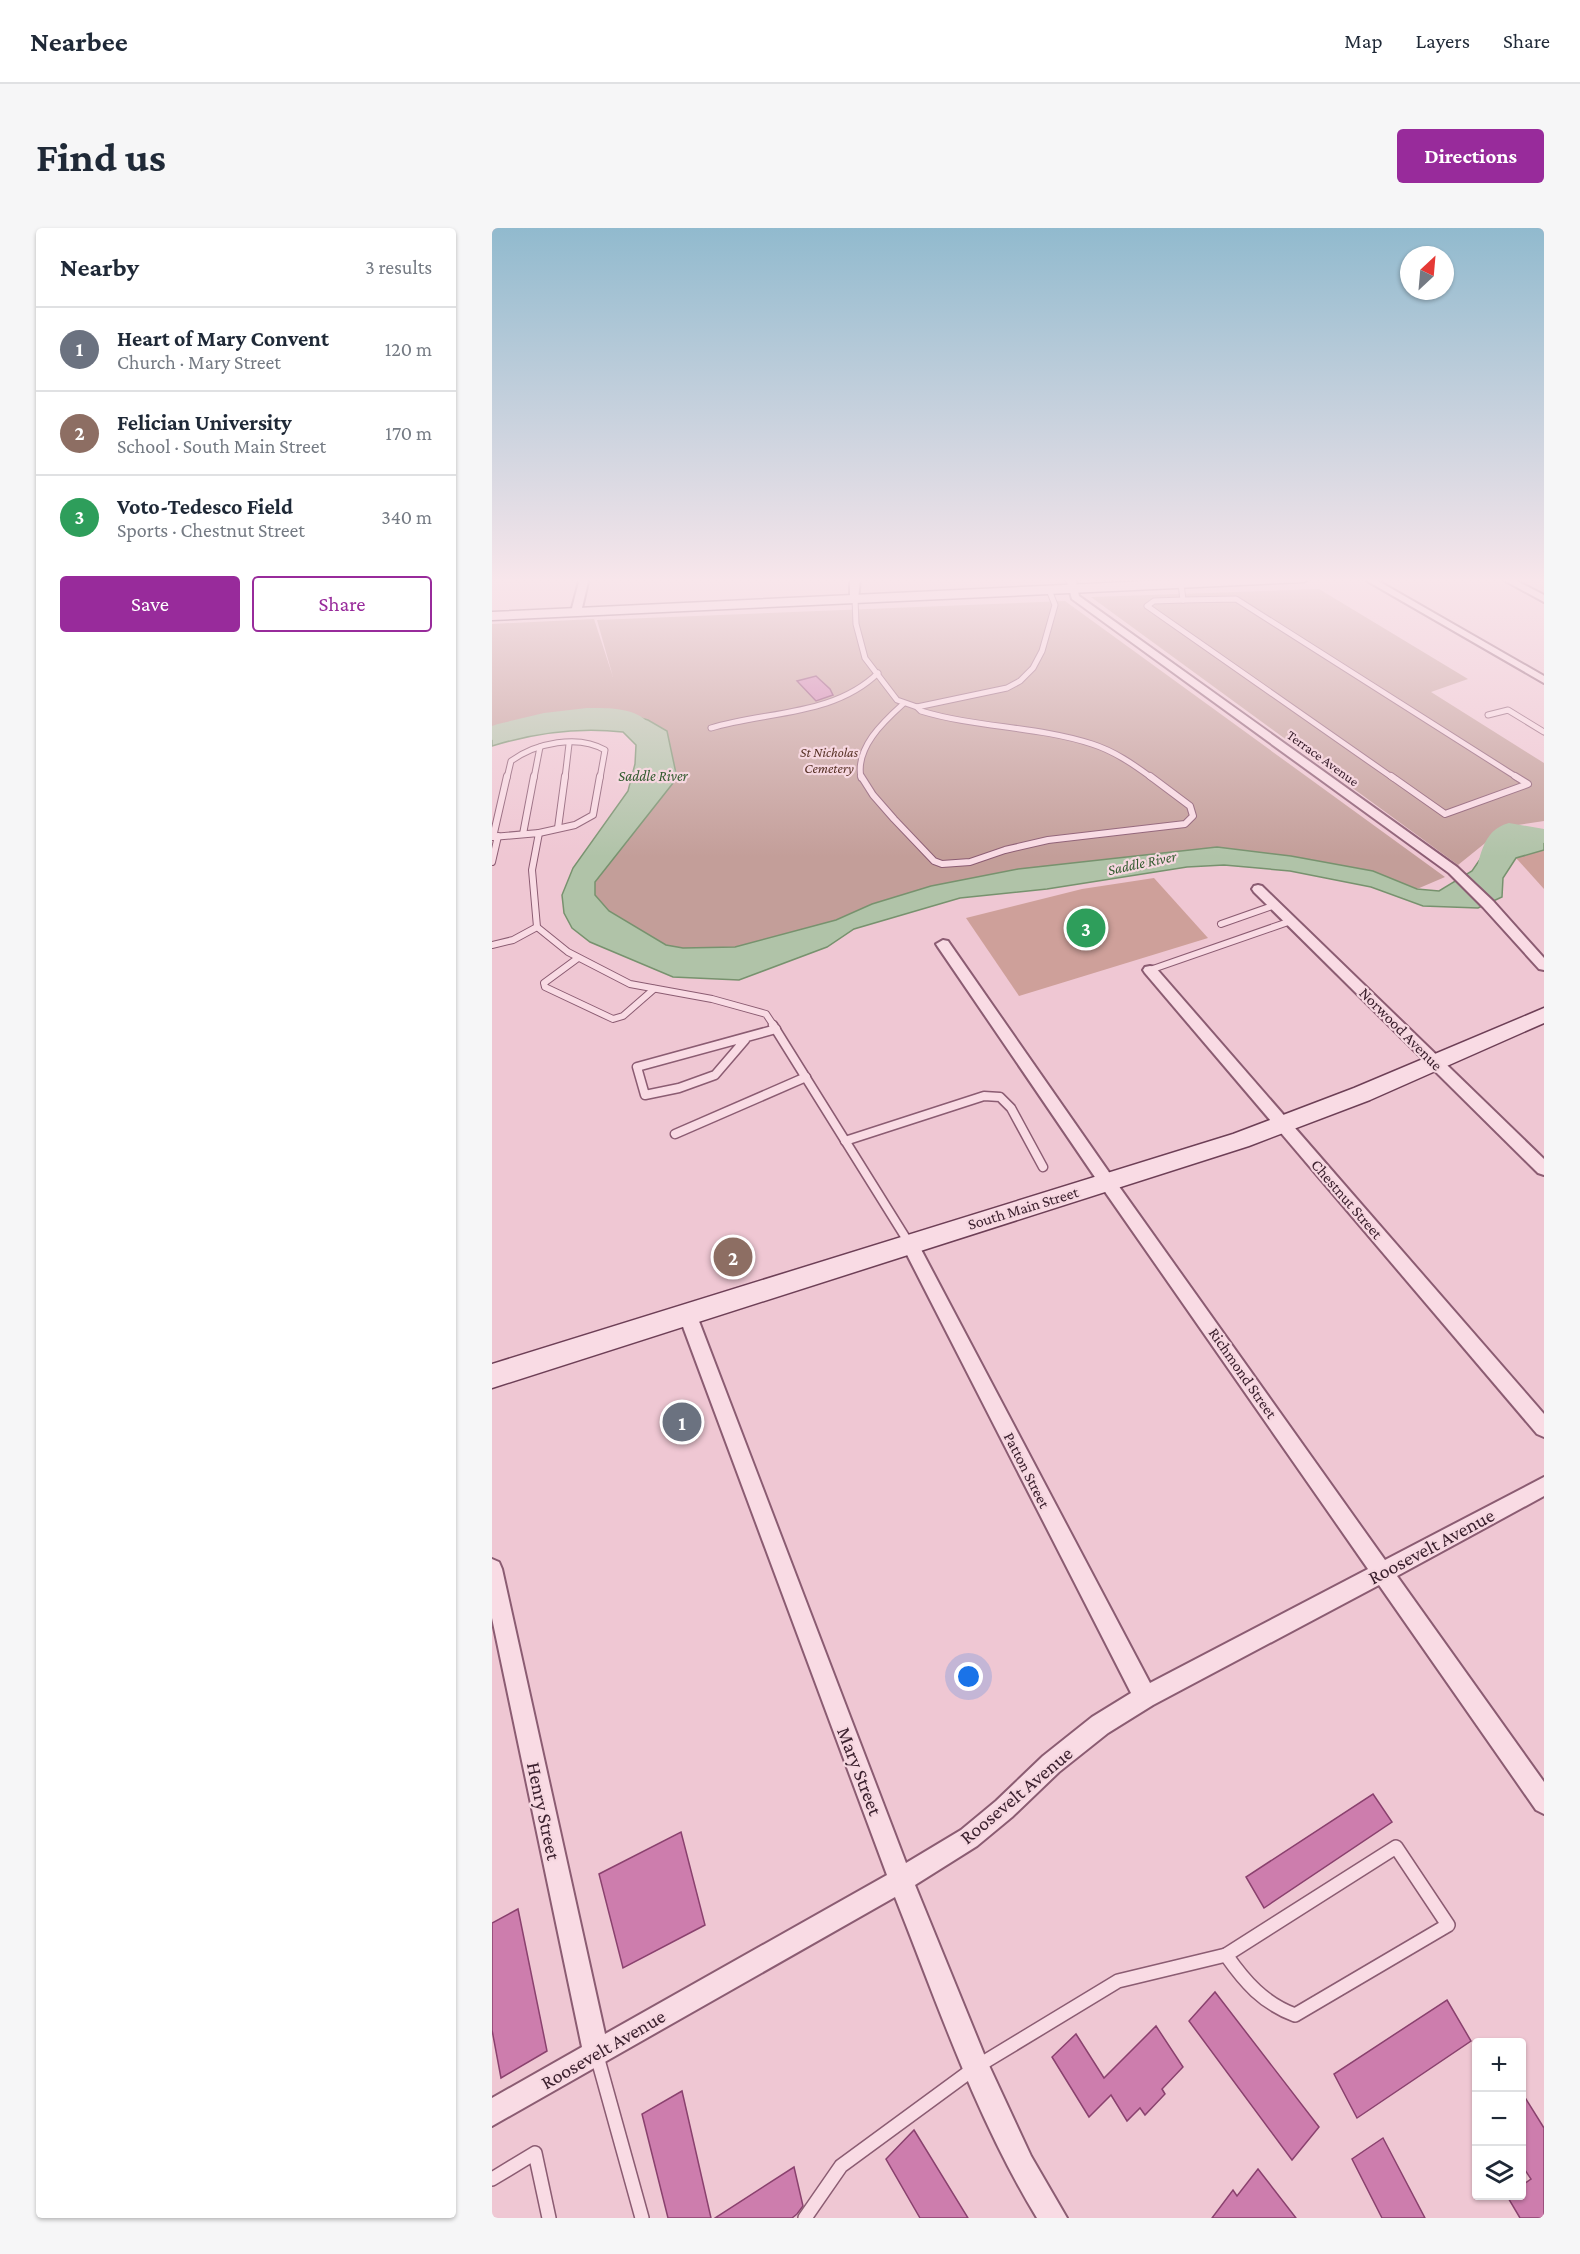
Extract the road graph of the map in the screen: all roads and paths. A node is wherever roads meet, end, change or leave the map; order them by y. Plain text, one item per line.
1 (1030, 671) edge
2 (1177, 671) edge
3 (1240, 671) edge
4 (1349, 671) edge
5 (1528, 671) edge
6 (878, 673) joint
7 (1544, 680) edge
8 (903, 704) junction
9 (917, 707) junction
10 (1488, 715) dead end
11 (711, 728) dead end
12 (1544, 732) edge
13 (569, 744) junction
14 (540, 747) junction
15 (558, 828) junction
16 (539, 833) junction
17 (523, 834) junction
18 (494, 836) edge
19 (492, 862) edge
20 (1258, 888) dead end
21 (1275, 905) junction
22 (1291, 921) junction
23 (1221, 924) dead end
24 (537, 927) junction
25 (943, 944) dead end
26 (492, 945) edge
27 (578, 958) junction
28 (1544, 966) edge
29 (1149, 970) joint
30 (654, 988) junction
31 (1544, 1015) edge
32 (776, 1029) junction
33 (745, 1040) junction
34 (1434, 1062) junction
35 (806, 1077) junction
36 (1282, 1125) junction
37 (675, 1134) dead end
38 (845, 1141) junction
39 (1043, 1167) dead end
40 (1544, 1168) edge
41 (1107, 1182) junction
42 (909, 1243) junction
43 (688, 1316) junction
44 (492, 1377) edge
45 (1544, 1428) edge
46 (1544, 1486) edge
47 (492, 1569) edge
48 (1384, 1572) junction
49 (1145, 1697) junction
50 (1544, 1802) edge
51 (901, 1881) junction
52 (1226, 1955) junction
53 (596, 2053) junction
54 (976, 2067) junction
55 (492, 2113) edge
56 (492, 2179) edge
57 (549, 2218) edge
58 (642, 2218) edge
59 (805, 2218) edge
60 (1053, 2218) edge

1 - 9 lane
2 - 28 street, Terrace Avenue
3 - 4 lane
5 - 7 street
6 - 8 lane
6 - 11 lane
8 - 9 lane
8 - 9 lane
10 - 12 lane
13 - 14 lane
13 - 15 lane
13 - 15 lane
14 - 17 lane
14 - 18 lane
15 - 16 lane
16 - 17 lane
16 - 24 lane
17 - 18 lane
18 - 19 lane
20 - 21 street, Norwood Avenue
21 - 22 street, Norwood Avenue
21 - 23 lane
22 - 29 lane
22 - 34 street, Norwood Avenue
24 - 26 lane
24 - 27 lane
25 - 41 street, Richmond Street
27 - 30 lane
27 - 30 lane
29 - 36 street, Chestnut Street
30 - 32 lane
31 - 34 main road, South Main Street
32 - 33 lane
32 - 35 lane
33 - 33 lane
34 - 36 main road, South Main Street
34 - 40 street, Norwood Avenue
35 - 37 lane
35 - 38 lane
36 - 41 main road, South Main Street
36 - 45 street, Chestnut Street
38 - 39 lane
38 - 42 lane
41 - 42 main road, South Main Street
41 - 48 street, Richmond Street
42 - 43 main road, South Main Street
42 - 49 street, Patton Street
43 - 44 main road, South Main Street
43 - 51 street, Mary Street
46 - 48 street, Roosevelt Avenue
47 - 53 street, Henry Street
48 - 49 street, Roosevelt Avenue
48 - 50 street, Richmond Street
49 - 51 street, Roosevelt Avenue
51 - 53 street, Roosevelt Avenue
51 - 54 street, Mary Street
52 - 52 lane
52 - 54 lane
53 - 55 street, Roosevelt Avenue
53 - 58 lane
54 - 59 lane
54 - 60 street, Mary Street
56 - 57 lane

